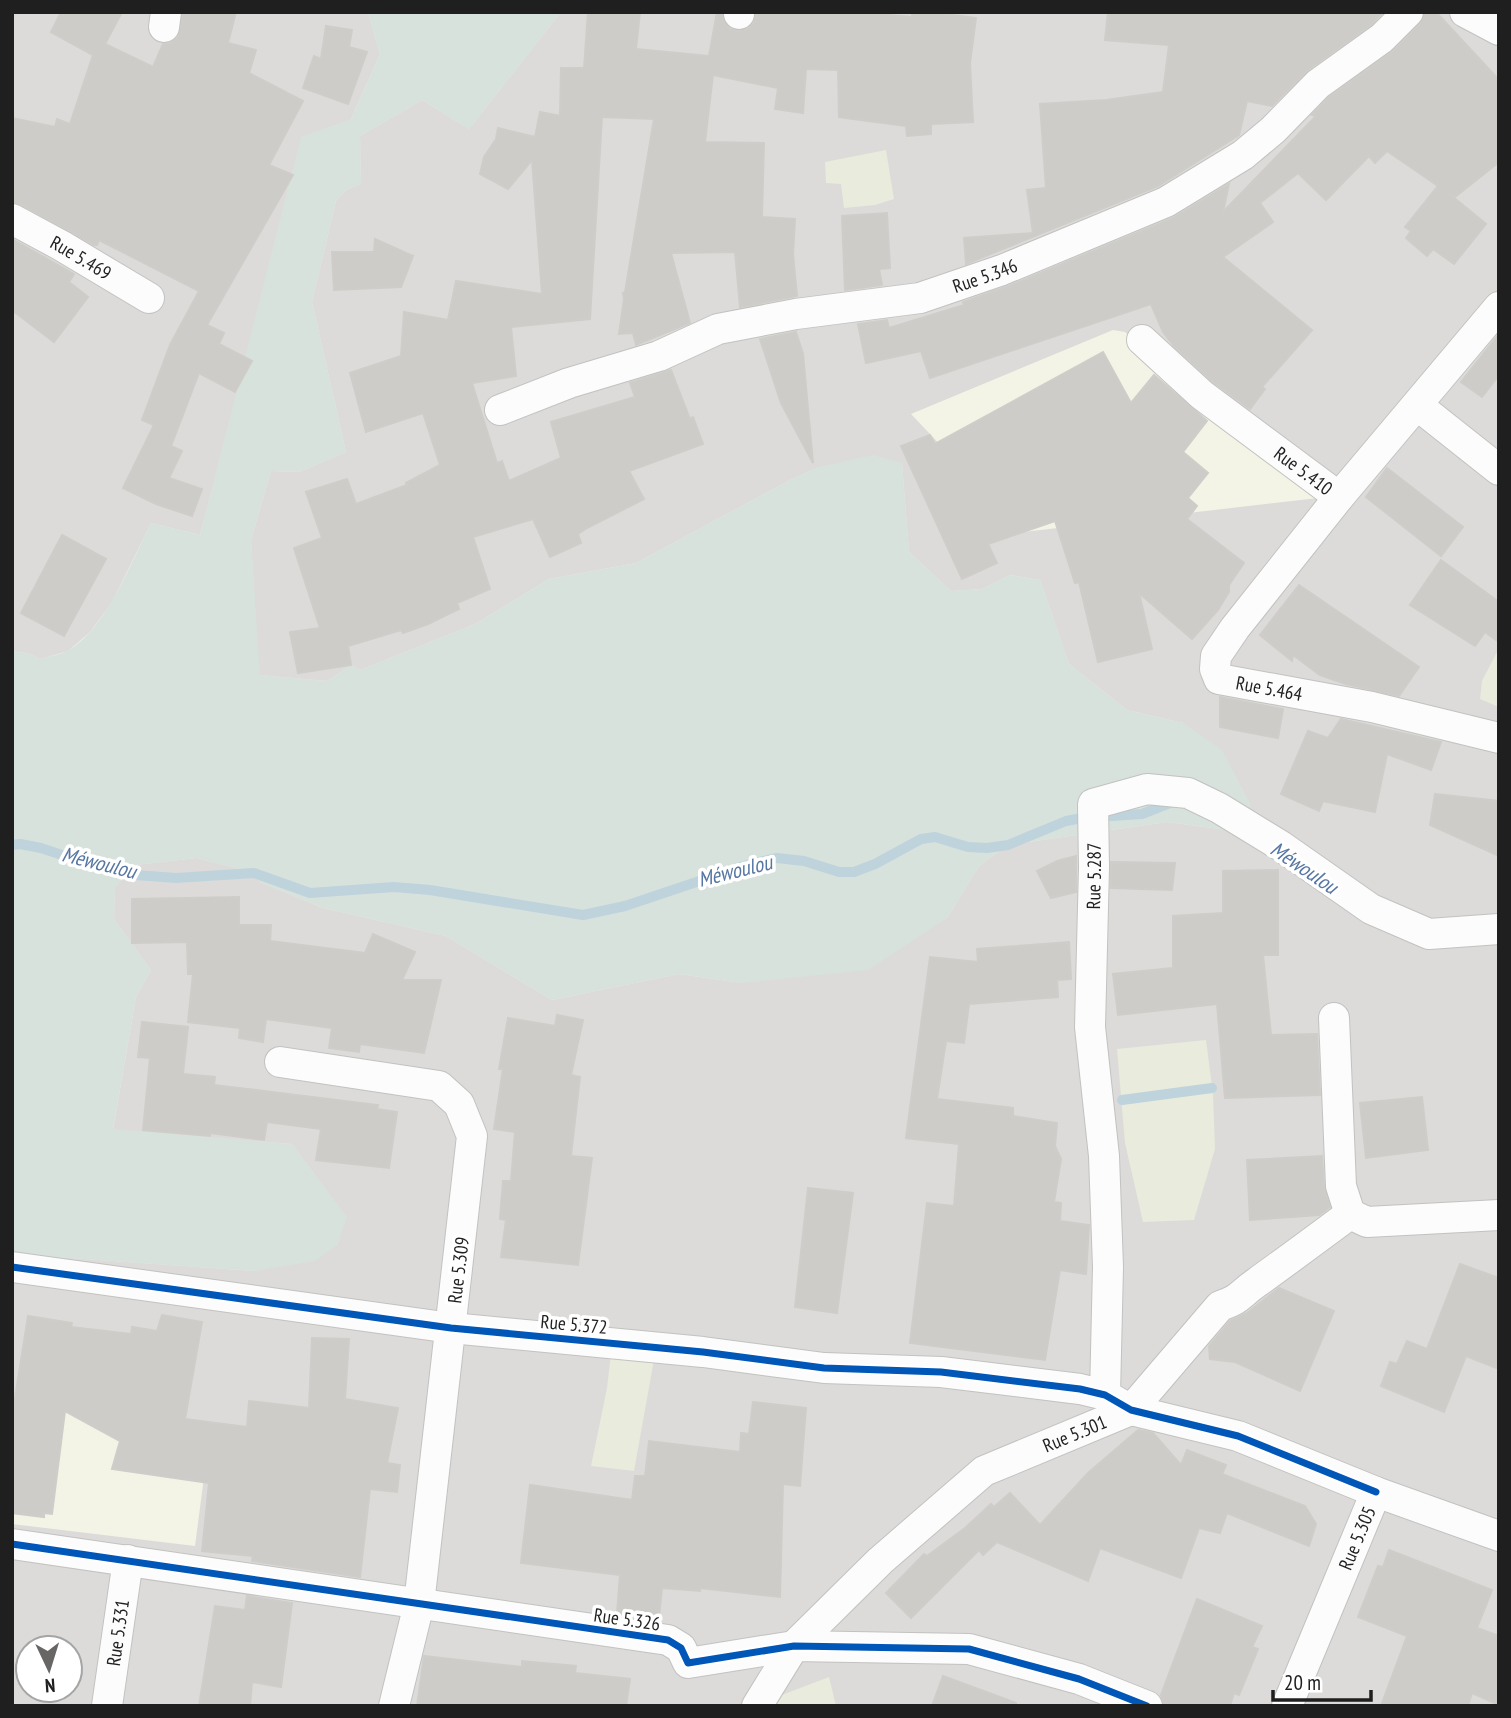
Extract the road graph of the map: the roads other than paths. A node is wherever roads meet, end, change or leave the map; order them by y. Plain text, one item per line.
1 (1408, 12) edge
2 (1465, 12) edge
3 (1499, 30) edge
4 (12, 219) edge
5 (149, 298) dead end
6 (1499, 307) edge
7 (1142, 340) dead end
8 (1417, 405) junction
9 (500, 410) dead end
10 (1499, 470) edge
11 (1339, 498) junction
12 (1499, 738) edge
13 (1499, 929) edge
14 (1334, 1018) dead end
15 (280, 1062) dead end
16 (1350, 1214) junction
17 (1499, 1214) edge
18 (12, 1267) edge
19 (451, 1328) junction
20 (1105, 1395) junction
21 (1131, 1410) junction
22 (1376, 1492) junction
23 (1499, 1536) edge
24 (12, 1544) edge
25 (128, 1560) junction
26 (419, 1604) junction
27 (794, 1646) junction
28 (107, 1706) edge
29 (394, 1706) edge
30 (757, 1706) edge
31 (1147, 1706) edge
32 (1287, 1706) edge

1 - 9 street, Rue 5.346
2 - 3 street
4 - 5 street, Rue 5.469
6 - 8 street, Rue 5.410
7 - 11 street, Rue 5.410
8 - 10 street
8 - 11 street, Rue 5.410
11 - 12 street, Rue 5.464
13 - 20 street, Rue 5.287
14 - 16 street
15 - 19 street, Rue 5.309
16 - 17 street
16 - 21 street, Rue 5.301
18 - 19 street, Rue 5.372
19 - 20 street, Rue 5.372
19 - 26 street, Rue 5.309
20 - 21 street, Rue 5.372
21 - 22 street, Rue 5.372
21 - 27 street, Rue 5.301
22 - 23 street, Rue 5.305
22 - 32 street, Rue 5.305
24 - 25 street, Rue 5.326
25 - 26 street, Rue 5.326
25 - 28 street, Rue 5.331
26 - 27 street, Rue 5.326
26 - 29 street, Rue 5.309
27 - 30 street, Rue 5.301
27 - 31 street, Rue 5.326

